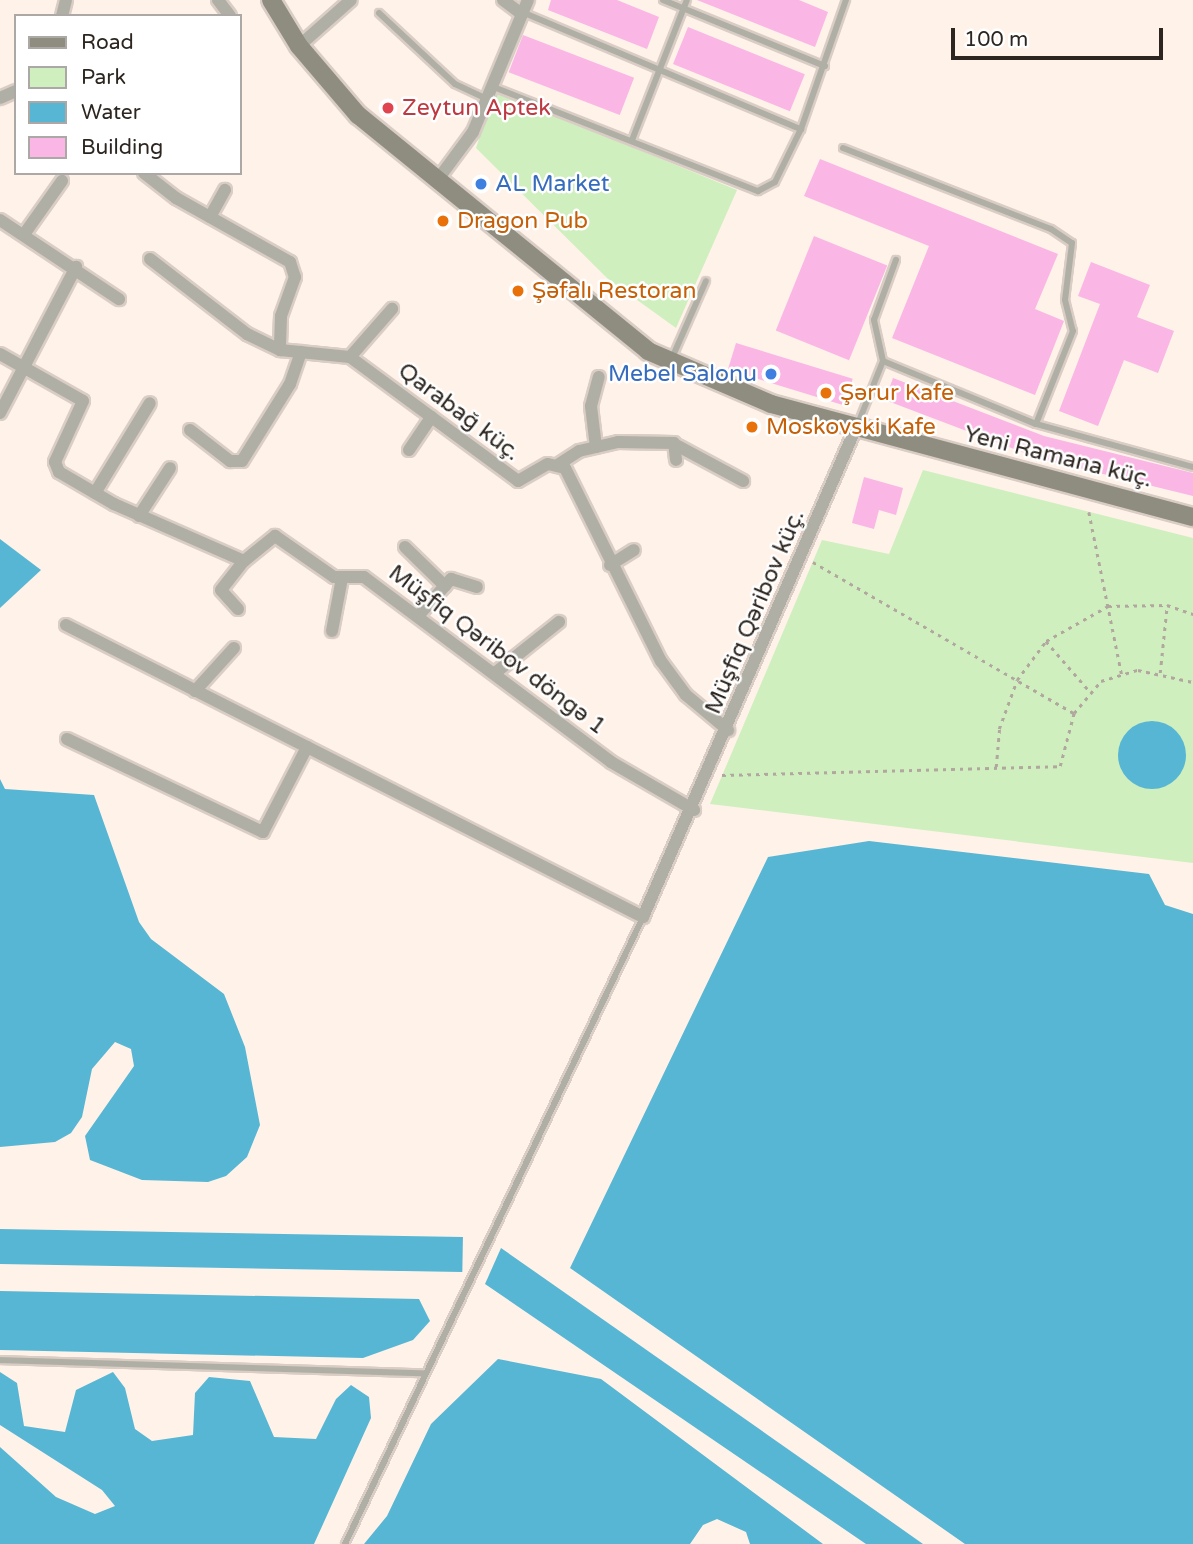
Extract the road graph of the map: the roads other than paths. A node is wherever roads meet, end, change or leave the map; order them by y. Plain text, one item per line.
1 (271, 0) edge
2 (351, 0) edge
3 (503, 0) edge
4 (528, 0) edge
5 (663, 0) edge
6 (687, 0) edge
7 (846, 0) edge
8 (683, 9) junction
9 (519, 12) junction
10 (379, 13) dead end
11 (299, 46) junction
12 (825, 66) junction
13 (660, 69) junction
14 (490, 85) junction
15 (485, 98) junction
16 (801, 129) junction
17 (632, 139) junction
18 (843, 148) dead end
19 (147, 175) edge
20 (62, 181) dead end
21 (436, 182) junction
22 (225, 190) dead end
23 (210, 217) junction
24 (2, 225) edge
25 (25, 233) junction
26 (150, 259) dead end
27 (896, 260) dead end
28 (76, 267) junction
29 (706, 281) dead end
30 (119, 299) dead end
31 (392, 309) dead end
32 (280, 350) junction
33 (301, 352) junction
34 (0, 355) edge
35 (350, 357) junction
36 (883, 361) junction
37 (670, 363) junction
38 (23, 366) junction
39 (599, 377) dead end
40 (150, 403) dead end
41 (0, 413) edge
42 (431, 417) junction
43 (1036, 424) junction
44 (190, 430) dead end
45 (856, 430) junction
46 (678, 446) junction
47 (596, 447) junction
48 (409, 450) dead end
49 (676, 460) dead end
50 (559, 464) junction
51 (1193, 467) edge
52 (170, 468) dead end
53 (743, 481) dead end
54 (95, 493) junction
55 (139, 516) junction
56 (1193, 517) edge
57 (405, 547) dead end
58 (634, 550) dead end
59 (244, 561) junction
60 (610, 565) junction
61 (342, 578) junction
62 (444, 586) junction
63 (477, 587) dead end
64 (238, 610) dead end
65 (418, 616) junction
66 (559, 622) dead end
67 (66, 625) dead end
68 (332, 631) dead end
69 (234, 648) dead end
70 (495, 673) junction
71 (195, 691) junction
72 (728, 730) junction
73 (67, 738) dead end
74 (307, 747) junction
75 (694, 810) junction
76 (643, 917) junction
77 (0, 1360) edge
78 (425, 1373) junction
79 (345, 1544) edge

1 - 11 street, Yeni Ramana küç.
2 - 11 street
3 - 9 street
4 - 9 street
5 - 8 lane
6 - 8 lane
7 - 12 lane
8 - 12 lane
8 - 13 lane
9 - 13 lane
9 - 14 street
10 - 15 lane
11 - 21 street, Yeni Ramana küç.
12 - 16 lane
13 - 16 lane
13 - 17 lane
14 - 15 street
14 - 17 lane
15 - 21 street
16 - 17 lane
18 - 43 lane
19 - 23 street
20 - 25 street
21 - 37 street, Yeni Ramana küç.
22 - 23 street
23 - 32 street
24 - 25 street
25 - 28 street
26 - 32 street
27 - 36 lane
28 - 30 street
28 - 38 street
29 - 37 lane
31 - 35 street
32 - 33 street
33 - 35 street
33 - 44 street
34 - 38 street
35 - 42 street, Qarabağ küç.
36 - 43 lane
36 - 45 lane
37 - 45 street, Yeni Ramana küç.
38 - 41 street
38 - 54 street
39 - 47 street
40 - 54 street
42 - 48 street
42 - 50 street, Qarabağ küç.
43 - 51 lane
45 - 56 street, Yeni Ramana küç.
45 - 72 street, Müşfiq Qəribov küç.
46 - 47 street
46 - 49 street
46 - 53 street
47 - 50 street
50 - 60 street
52 - 55 street
54 - 55 street
55 - 59 street
57 - 62 street
58 - 60 street
59 - 61 street, Müşfiq Qəribov döngə 1
59 - 64 street
60 - 72 street
61 - 65 street, Müşfiq Qəribov döngə 1
61 - 68 street
62 - 63 street
62 - 65 street
65 - 70 street, Müşfiq Qəribov döngə 1
66 - 70 street
67 - 71 street
69 - 71 street
70 - 75 street, Müşfiq Qəribov döngə 1
71 - 74 street
72 - 75 street, Müşfiq Qəribov küç.
73 - 74 street
74 - 76 street
75 - 76 street, Müşfiq Qəribov küç.
76 - 78 lane
77 - 78 lane
78 - 79 lane

